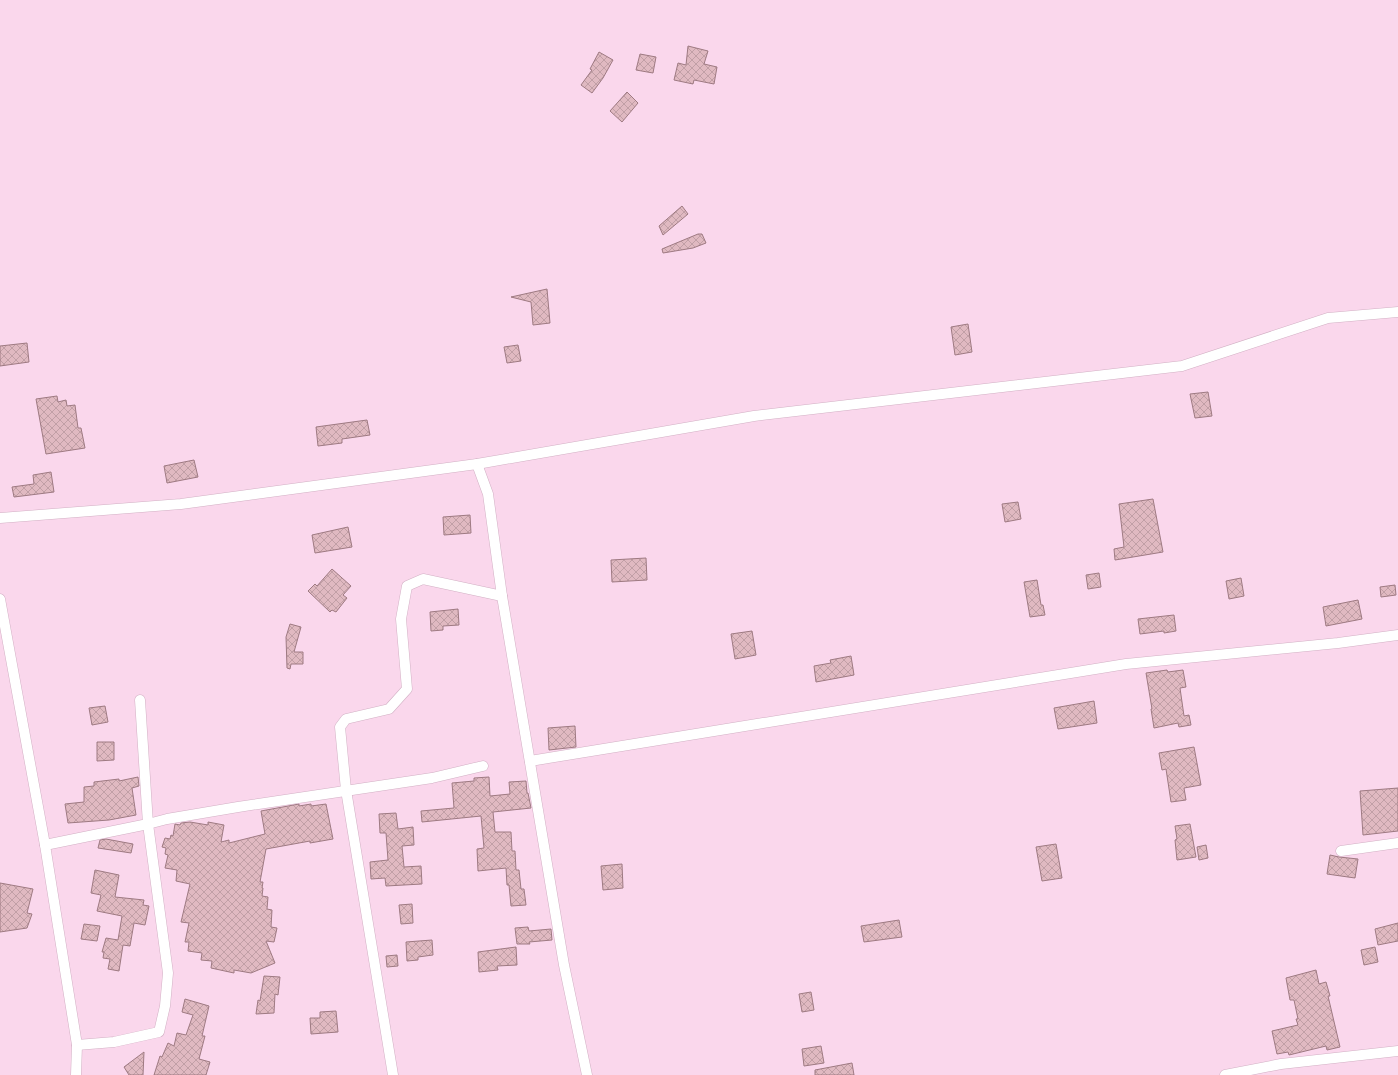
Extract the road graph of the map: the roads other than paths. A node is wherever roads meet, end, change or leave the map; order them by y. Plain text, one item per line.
1 (1398, 312) edge
2 (477, 464) junction
3 (0, 518) edge
4 (502, 596) junction
5 (0, 599) edge
6 (1398, 635) edge
7 (140, 700) dead end
8 (530, 761) junction
9 (483, 766) dead end
10 (346, 790) junction
11 (148, 824) junction
12 (1398, 842) edge
13 (45, 845) junction
14 (1341, 852) dead end
15 (77, 1045) junction
16 (1398, 1051) edge
17 (76, 1075) edge
18 (393, 1075) edge
19 (587, 1075) edge
20 (1225, 1075) edge

1 - 2 street
2 - 3 street
2 - 4 street
4 - 8 street
4 - 10 street
5 - 13 street
6 - 8 street
7 - 11 street
8 - 19 street
9 - 10 street
10 - 11 street
10 - 18 street
11 - 13 street
11 - 15 street
12 - 14 street
13 - 15 street
15 - 17 street
16 - 20 street

